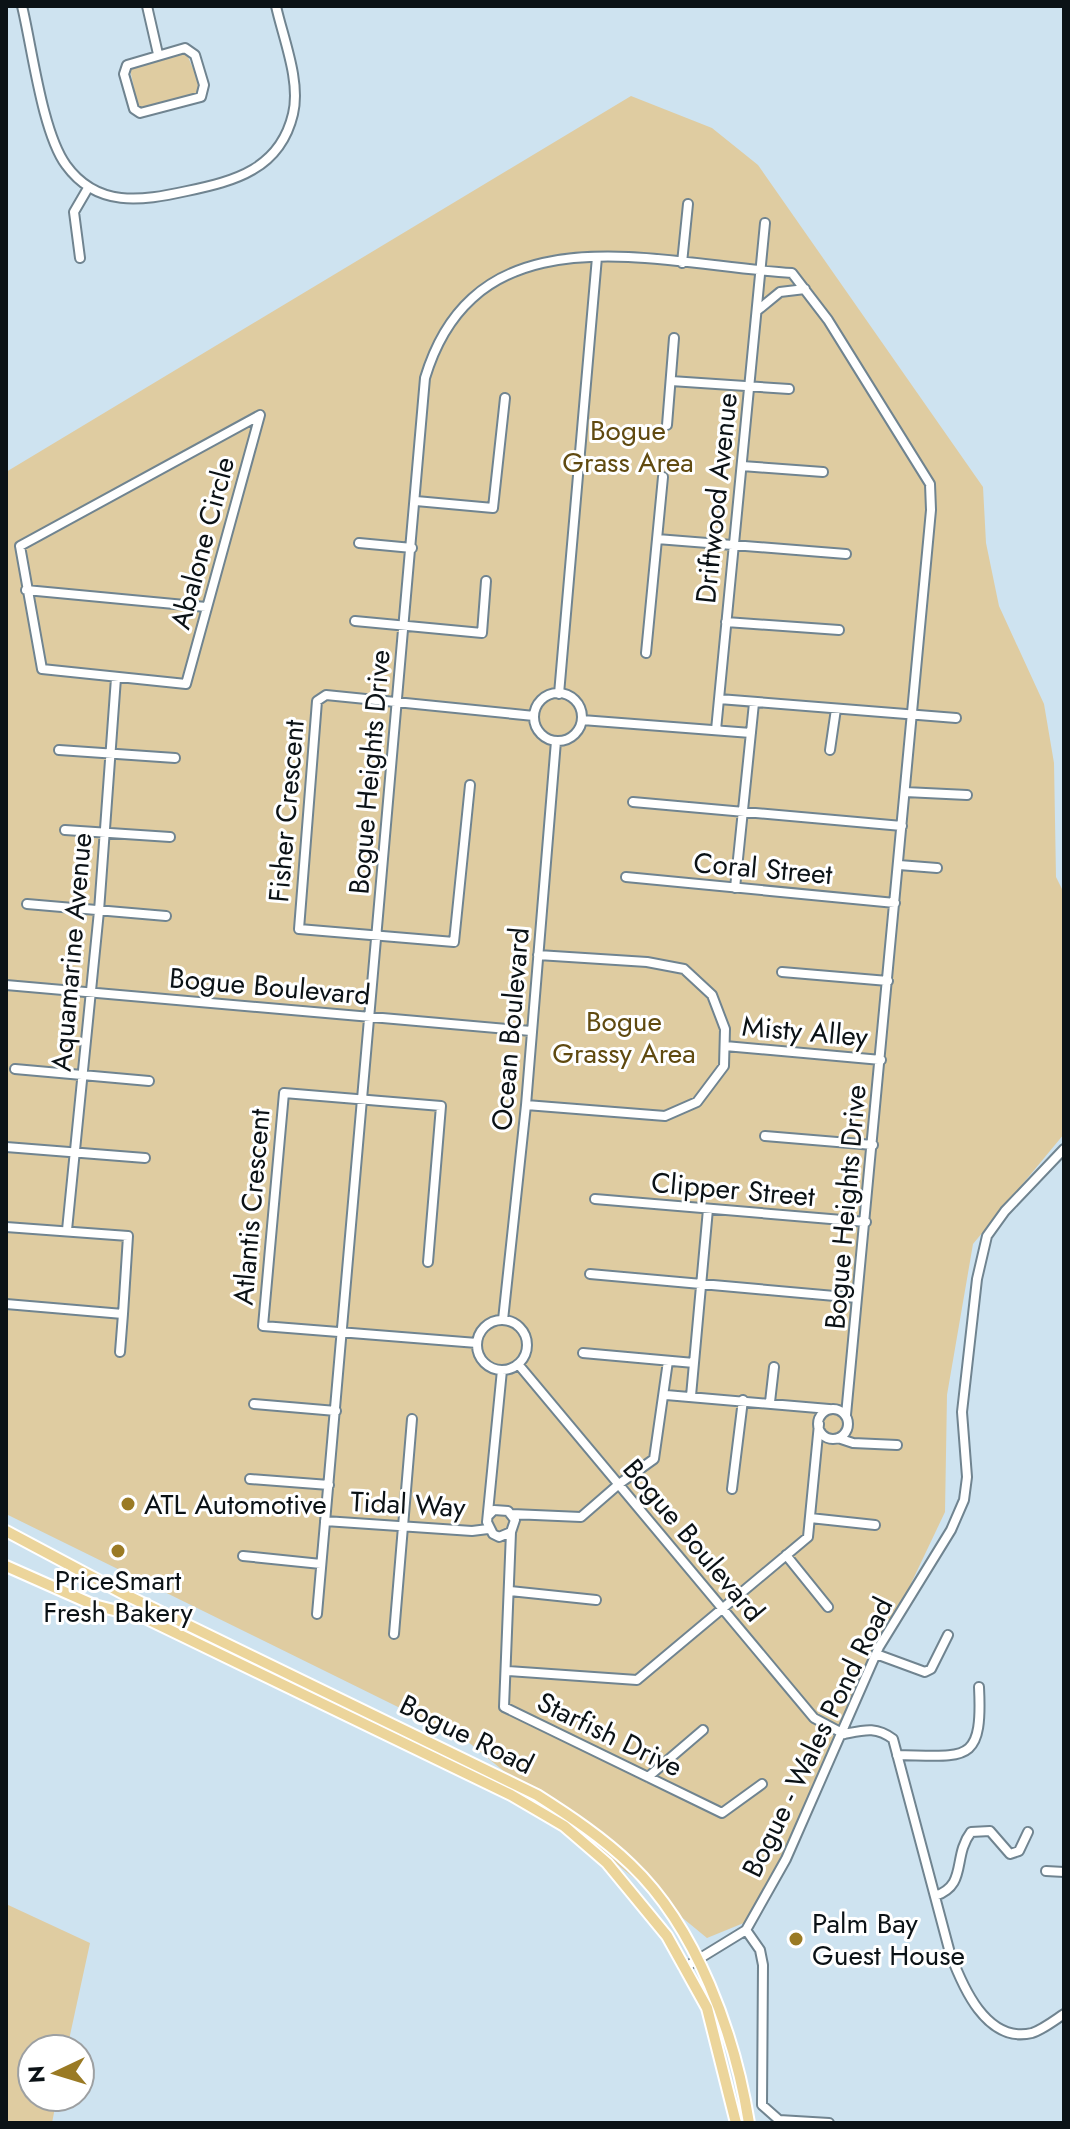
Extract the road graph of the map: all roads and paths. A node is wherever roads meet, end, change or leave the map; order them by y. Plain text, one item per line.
1 (22, 6) edge
2 (147, 6) edge
3 (276, 6) edge
4 (158, 54) junction
5 (88, 188) junction
6 (688, 204) dead end
7 (765, 223) dead end
8 (597, 257) junction
9 (80, 258) dead end
10 (682, 263) junction
11 (760, 271) junction
12 (805, 289) junction
13 (758, 310) junction
14 (674, 338) dead end
15 (671, 381) junction
16 (749, 386) junction
17 (789, 389) dead end
18 (505, 398) dead end
19 (667, 425) dead end
20 (742, 466) junction
21 (823, 472) dead end
22 (663, 477) dead end
23 (416, 501) junction
24 (657, 539) junction
25 (359, 543) dead end
26 (734, 545) junction
27 (412, 548) junction
28 (846, 554) dead end
29 (486, 581) dead end
30 (26, 590) junction
31 (206, 607) junction
32 (355, 621) dead end
33 (726, 622) junction
34 (405, 626) junction
35 (839, 630) dead end
36 (646, 653) dead end
37 (116, 678) junction
38 (559, 694) junction
39 (719, 699) junction
40 (397, 702) junction
41 (754, 703) junction
42 (836, 709) junction
43 (911, 714) junction
44 (534, 716) junction
45 (956, 718) dead end
46 (582, 720) junction
47 (716, 730) junction
48 (751, 733) junction
49 (556, 741) junction
50 (59, 750) dead end
51 (830, 750) dead end
52 (109, 753) junction
53 (175, 758) dead end
54 (470, 785) dead end
55 (905, 792) junction
56 (967, 795) dead end
57 (633, 802) dead end
58 (743, 812) junction
59 (902, 826) junction
60 (65, 830) dead end
61 (105, 834) junction
62 (170, 837) dead end
63 (899, 865) junction
64 (937, 868) dead end
65 (626, 877) dead end
66 (735, 888) junction
67 (895, 903) junction
68 (27, 904) dead end
69 (99, 911) junction
70 (166, 916) dead end
71 (377, 936) junction
72 (538, 955) junction
73 (782, 972) dead end
74 (888, 981) junction
75 (6, 985) edge
76 (89, 993) junction
77 (370, 1016) junction
78 (531, 1031) junction
79 (725, 1046) junction
80 (881, 1060) junction
81 (15, 1069) dead end
82 (81, 1075) junction
83 (149, 1081) dead end
84 (364, 1100) junction
85 (526, 1105) junction
86 (765, 1136) dead end
87 (873, 1145) junction
88 (6, 1147) edge
89 (1064, 1149) edge
90 (76, 1152) junction
91 (145, 1158) dead end
92 (595, 1199) dead end
93 (708, 1209) junction
94 (866, 1222) junction
95 (6, 1227) edge
96 (67, 1230) junction
97 (428, 1262) dead end
98 (590, 1274) dead end
99 (702, 1286) junction
100 (857, 1298) junction
101 (6, 1304) edge
102 (123, 1314) junction
103 (503, 1320) junction
104 (341, 1332) junction
105 (477, 1343) junction
106 (120, 1352) dead end
107 (583, 1353) dead end
108 (668, 1361) junction
109 (694, 1363) junction
110 (518, 1364) junction
111 (774, 1367) dead end
112 (502, 1370) junction
113 (666, 1395) junction
114 (691, 1396) junction
115 (743, 1400) junction
116 (850, 1400) junction
117 (770, 1402) junction
118 (254, 1404) dead end
119 (814, 1407) junction
120 (831, 1409) junction
121 (336, 1411) junction
122 (846, 1415) junction
123 (412, 1419) dead end
124 (819, 1421) junction
125 (846, 1431) junction
126 (833, 1438) junction
127 (853, 1443) junction
128 (897, 1445) dead end
129 (816, 1447) junction
130 (250, 1479) dead end
131 (619, 1484) junction
132 (329, 1485) junction
133 (732, 1489) dead end
134 (512, 1514) junction
135 (489, 1515) junction
136 (810, 1518) junction
137 (325, 1521) junction
138 (875, 1525) dead end
139 (404, 1526) junction
140 (488, 1529) junction
141 (511, 1532) junction
142 (9, 1533) edge
143 (786, 1555) junction
144 (243, 1556) dead end
145 (321, 1564) junction
146 (6, 1566) edge
147 (510, 1591) junction
148 (596, 1600) dead end
149 (722, 1607) junction
150 (828, 1607) dead end
151 (317, 1614) dead end
152 (394, 1634) dead end
153 (948, 1635) dead end
154 (876, 1654) junction
155 (507, 1671) junction
156 (979, 1687) dead end
157 (703, 1730) dead end
158 (844, 1734) junction
159 (897, 1755) junction
160 (648, 1777) junction
161 (762, 1784) dead end
162 (1028, 1832) dead end
163 (1046, 1871) dead end
164 (1064, 1872) edge
165 (935, 1896) junction
166 (746, 1930) junction
167 (697, 1961) junction
168 (684, 1968) junction
169 (1064, 2014) edge
170 (814, 2122) edge
171 (736, 2123) edge
172 (749, 2123) edge
173 (829, 2123) edge

1 - 5 street
2 - 4 street
3 - 5 street
4 - 4 street
5 - 9 street
6 - 10 street
7 - 11 street, Driftwood Avenue
8 - 10 street, Bogue Heights Drive
8 - 23 street, Bogue Heights Drive
8 - 38 street
10 - 11 street, Bogue Heights Drive
11 - 12 street, Bogue Heights Drive
11 - 13 street, Driftwood Avenue
12 - 13 street
12 - 43 street, Bogue Heights Drive
13 - 16 street, Driftwood Avenue
14 - 15 street
15 - 16 street
15 - 19 street
16 - 17 street
16 - 20 street, Driftwood Avenue
18 - 23 street
20 - 21 street
20 - 26 street, Driftwood Avenue
22 - 24 street
23 - 27 street, Bogue Heights Drive
24 - 26 street
24 - 36 street
25 - 27 street
26 - 28 street
26 - 33 street, Driftwood Avenue
27 - 34 street, Bogue Heights Drive
29 - 34 street
30 - 31 street
30 - 31 street, Abalone Circle
30 - 37 street, Abalone Circle
31 - 37 street, Abalone Circle
32 - 34 street
33 - 35 street
33 - 39 street, Driftwood Avenue
34 - 40 street, Bogue Heights Drive
37 - 52 street, Aquamarine Avenue
38 - 44 street
38 - 46 street
39 - 41 street
39 - 47 street, Driftwood Avenue
40 - 44 street
40 - 71 street, Bogue Heights Drive
40 - 71 street, Fisher Crescent
41 - 42 street
41 - 48 street
42 - 43 street
42 - 51 street
43 - 45 street
43 - 55 street, Bogue Heights Drive
44 - 49 street
46 - 47 street
46 - 49 street
47 - 48 street
48 - 58 street
49 - 72 street, Ocean Boulevard
50 - 52 street
52 - 53 street
52 - 61 street, Aquamarine Avenue
54 - 71 street
55 - 56 street
55 - 59 street, Bogue Heights Drive
57 - 58 street
58 - 59 street
58 - 66 street
59 - 63 street, Bogue Heights Drive
60 - 61 street
61 - 62 street
61 - 69 street, Aquamarine Avenue
63 - 64 street
63 - 67 street, Bogue Heights Drive
65 - 66 street, Coral Street
66 - 67 street, Coral Street
67 - 74 street, Bogue Heights Drive
68 - 69 street
69 - 70 street
69 - 76 street, Aquamarine Avenue
71 - 77 street, Bogue Heights Drive
72 - 78 street, Ocean Boulevard
72 - 79 street
73 - 74 street
74 - 80 street, Bogue Heights Drive
75 - 76 street, Bogue Boulevard
76 - 77 street, Bogue Boulevard
76 - 82 street, Aquamarine Avenue
77 - 78 street, Bogue Boulevard
77 - 84 street, Bogue Heights Drive
78 - 85 street, Ocean Boulevard
79 - 80 street, Misty Alley
79 - 85 street
80 - 87 street, Bogue Heights Drive
81 - 82 street
82 - 83 street
82 - 90 street, Aquamarine Avenue
84 - 97 street
84 - 104 street, Bogue Heights Drive
84 - 104 street, Atlantis Crescent
85 - 103 street, Ocean Boulevard
86 - 87 street
87 - 94 street, Bogue Heights Drive
88 - 90 street
89 - 154 street, Bogue - Wales Pond Road
90 - 91 street
90 - 96 street, Aquamarine Avenue
92 - 93 street, Clipper Street
93 - 94 street, Clipper Street
93 - 99 street
94 - 100 street, Bogue Heights Drive
95 - 96 street
96 - 102 street
98 - 99 street
99 - 100 street
99 - 109 street
100 - 116 street, Bogue Heights Drive
101 - 102 street
102 - 106 street
103 - 105 street
103 - 110 street
104 - 105 street
104 - 121 street, Bogue Heights Drive
105 - 112 street
107 - 108 street
108 - 109 street
108 - 113 street
109 - 114 street
110 - 112 street
110 - 131 street, Bogue Boulevard
111 - 117 street
112 - 135 street
113 - 114 street
113 - 131 street
114 - 115 street
115 - 117 street
115 - 133 street
116 - 120 street
116 - 122 street, Bogue Heights Drive
117 - 119 street
118 - 121 street
119 - 120 street
119 - 124 street
120 - 122 street
120 - 124 street
121 - 132 street, Bogue Heights Drive
122 - 125 street, Bogue Heights Drive
123 - 139 street
124 - 126 street
124 - 129 street
125 - 126 street
125 - 127 street
126 - 127 street
126 - 129 street
127 - 128 street
129 - 136 street
130 - 132 street
131 - 134 street
131 - 149 street, Bogue Boulevard
132 - 137 street, Bogue Heights Drive
134 - 135 street
134 - 141 street
135 - 140 street
136 - 138 street
136 - 143 street
137 - 139 street, Tidal Way
137 - 145 street, Bogue Heights Drive
139 - 140 street, Tidal Way
139 - 152 street
140 - 141 street
141 - 147 street, Starfish Drive
142 - 167 main road, Bogue Road
143 - 149 street
143 - 150 street
144 - 145 street
145 - 151 street, Bogue Heights Drive
146 - 168 main road, Bogue Road
147 - 148 street
147 - 155 street, Starfish Drive
149 - 155 street
149 - 158 street, Bogue Boulevard
153 - 154 street
154 - 158 street, Bogue - Wales Pond Road
155 - 160 street, Starfish Drive
156 - 159 street
157 - 160 street
158 - 159 street
158 - 166 street, Bogue - Wales Pond Road
159 - 165 street
160 - 161 street, Starfish Drive
162 - 165 street
163 - 164 street
165 - 169 street
166 - 167 street, Bogue - Wales Pond Road
166 - 170 street
167 - 168 street, Bogue - Wales Pond Road
167 - 172 main road, Bogue Road
168 - 171 main road, Bogue Road
170 - 173 street

